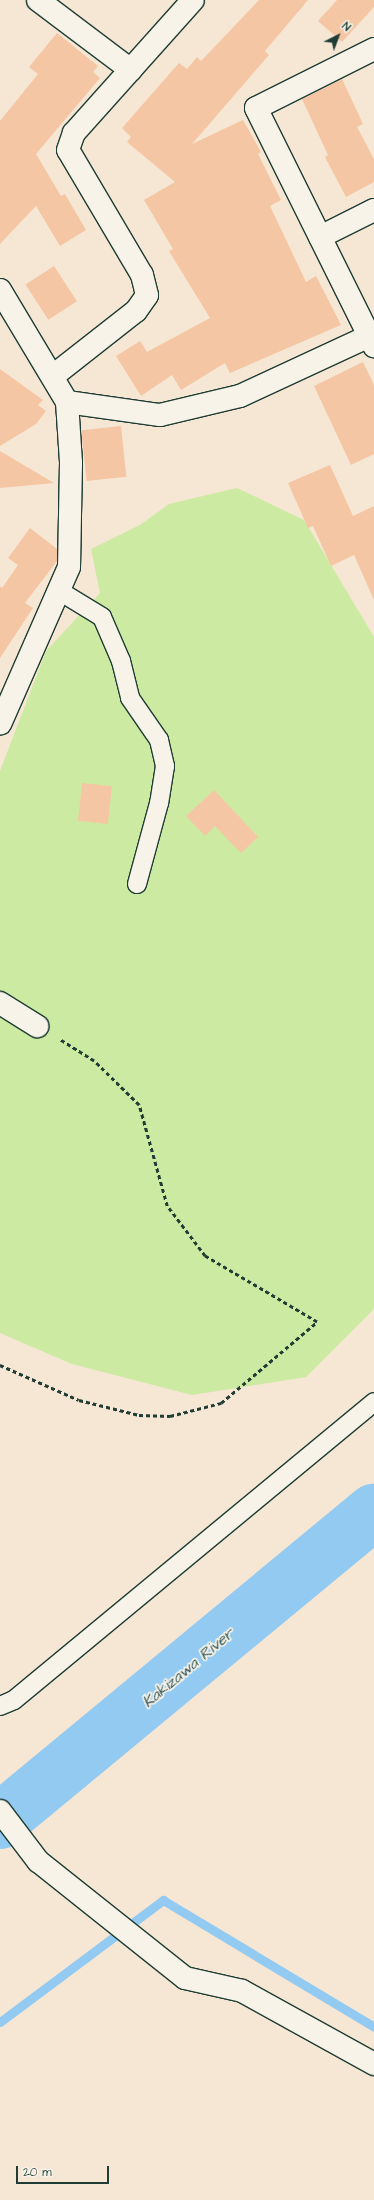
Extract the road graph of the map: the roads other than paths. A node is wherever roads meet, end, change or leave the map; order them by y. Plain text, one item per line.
1 (38, 0) edge
2 (193, 0) edge
3 (374, 49) edge
4 (131, 70) junction
5 (374, 210) edge
6 (320, 237) junction
7 (0, 290) edge
8 (372, 341) edge
9 (53, 376) junction
10 (67, 402) junction
11 (61, 592) junction
12 (7, 690) edge
13 (0, 724) edge
14 (137, 884) dead end
15 (0, 1003) edge
16 (37, 1026) road end
17 (374, 1402) edge
18 (0, 1706) edge
19 (0, 1811) edge
20 (374, 2064) edge

1 - 4 street
2 - 4 street
3 - 6 street
4 - 9 street
5 - 6 street
6 - 8 street
7 - 9 street
8 - 10 street
9 - 10 street
10 - 11 street
11 - 12 street
11 - 14 lane
12 - 13 street
15 - 16 street
17 - 18 lane
19 - 20 street

